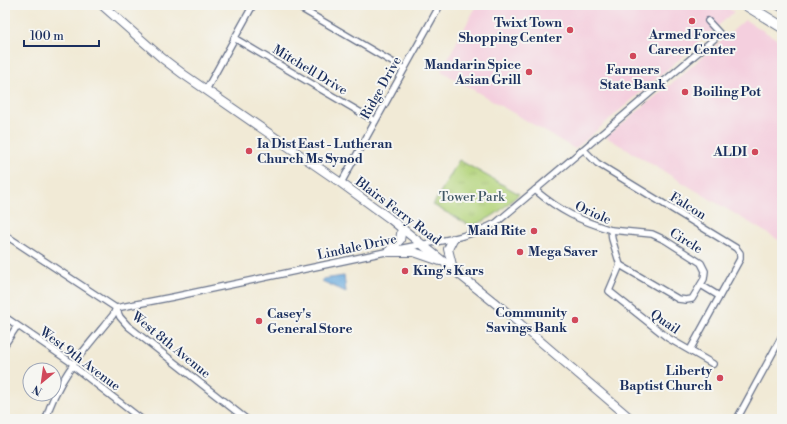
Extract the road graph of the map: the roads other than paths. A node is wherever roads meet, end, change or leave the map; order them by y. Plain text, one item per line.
1 (102, 5) edge
2 (253, 5) edge
3 (295, 5) edge
4 (440, 5) edge
5 (746, 5) edge
6 (708, 21) dead end
7 (782, 27) edge
8 (234, 38) junction
9 (404, 69) junction
10 (206, 90) junction
11 (374, 121) junction
12 (584, 150) junction
13 (341, 183) junction
14 (535, 190) junction
15 (402, 228) junction
16 (611, 230) junction
17 (5, 235) edge
18 (453, 239) junction
19 (422, 244) junction
20 (388, 252) junction
21 (620, 265) junction
22 (450, 266) junction
23 (701, 285) junction
24 (719, 296) junction
25 (116, 308) junction
26 (5, 318) edge
27 (18, 326) junction
28 (782, 336) edge
29 (5, 344) edge
30 (690, 350) junction
31 (713, 364) dead end
32 (73, 366) junction
33 (46, 419) edge
34 (141, 419) edge
35 (246, 419) edge
36 (631, 419) edge
37 (737, 419) edge

1 - 10 main road, Blairs Ferry Road
2 - 8 street
3 - 9 street
4 - 9 street, Ridge Drive
5 - 7 highway
6 - 12 street, Lindale Drive
8 - 10 street
8 - 11 street, Mitchell Drive
9 - 11 street, Ridge Drive
10 - 13 main road, Blairs Ferry Road
11 - 13 street, Ridge Drive
12 - 14 street, Lindale Drive
12 - 24 street, Falcon
13 - 15 main road, Blairs Ferry Road
14 - 16 street, Oriole
14 - 18 street, Lindale Drive
15 - 19 main road, Blairs Ferry Road
15 - 20 main road
16 - 21 street, Oriole
16 - 23 street, Circle
17 - 25 street, West 8th Avenue
18 - 19 street, Lindale Drive
18 - 22 main road
19 - 20 street, Lindale Drive
19 - 22 main road, Blairs Ferry Road
20 - 22 main road
20 - 25 street, Lindale Drive
21 - 23 street
21 - 30 street, Quail
22 - 36 main road, Blairs Ferry Road
23 - 24 street
24 - 30 street
25 - 32 street
25 - 35 street, West 8th Avenue
26 - 27 street, West 9th Avenue
27 - 29 street
27 - 32 street, West 9th Avenue
28 - 37 street
30 - 31 street, Quail
32 - 33 street
32 - 34 street, West 9th Avenue

